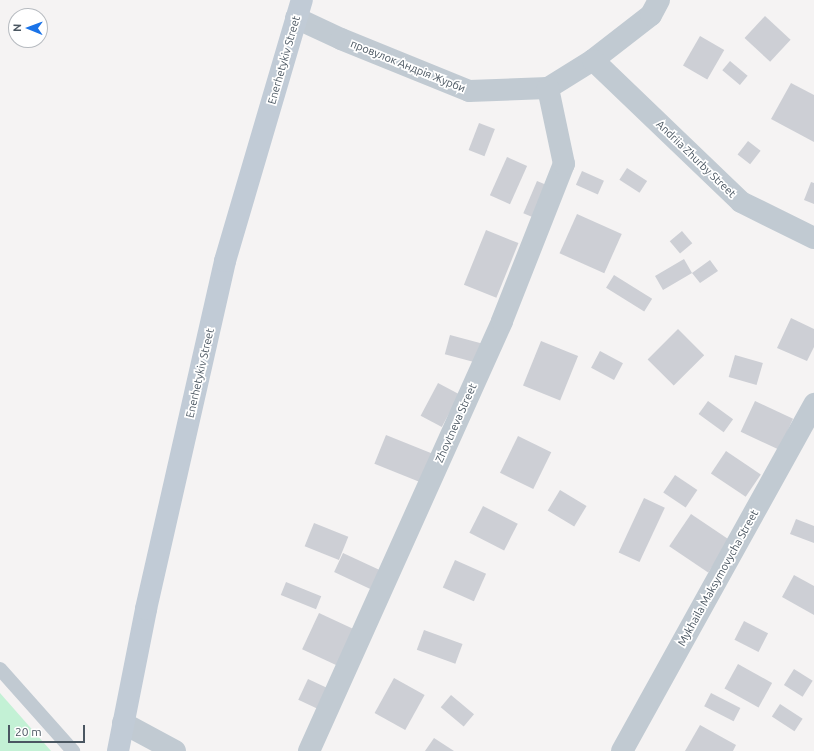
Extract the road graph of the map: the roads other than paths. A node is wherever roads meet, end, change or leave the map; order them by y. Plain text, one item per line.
1 (659, 0) edge
2 (299, 9) edge
3 (593, 60) junction
4 (548, 88) junction
5 (814, 238) edge
6 (814, 404) edge
7 (0, 669) edge
8 (123, 723) junction
9 (73, 751) edge
10 (118, 751) edge
11 (174, 751) edge
12 (309, 751) edge
13 (622, 751) edge

1 - 3 street
2 - 4 street, провулок Андрія Журби
2 - 8 main road, Enerhetykiv Street
3 - 4 street
3 - 5 street, Andriia Zhurby Street
4 - 12 street, Zhovtneva Street
6 - 13 street, Mykhaila Maksymovycha Street
7 - 9 lane
8 - 10 main road, Enerhetykiv Street
8 - 11 street

